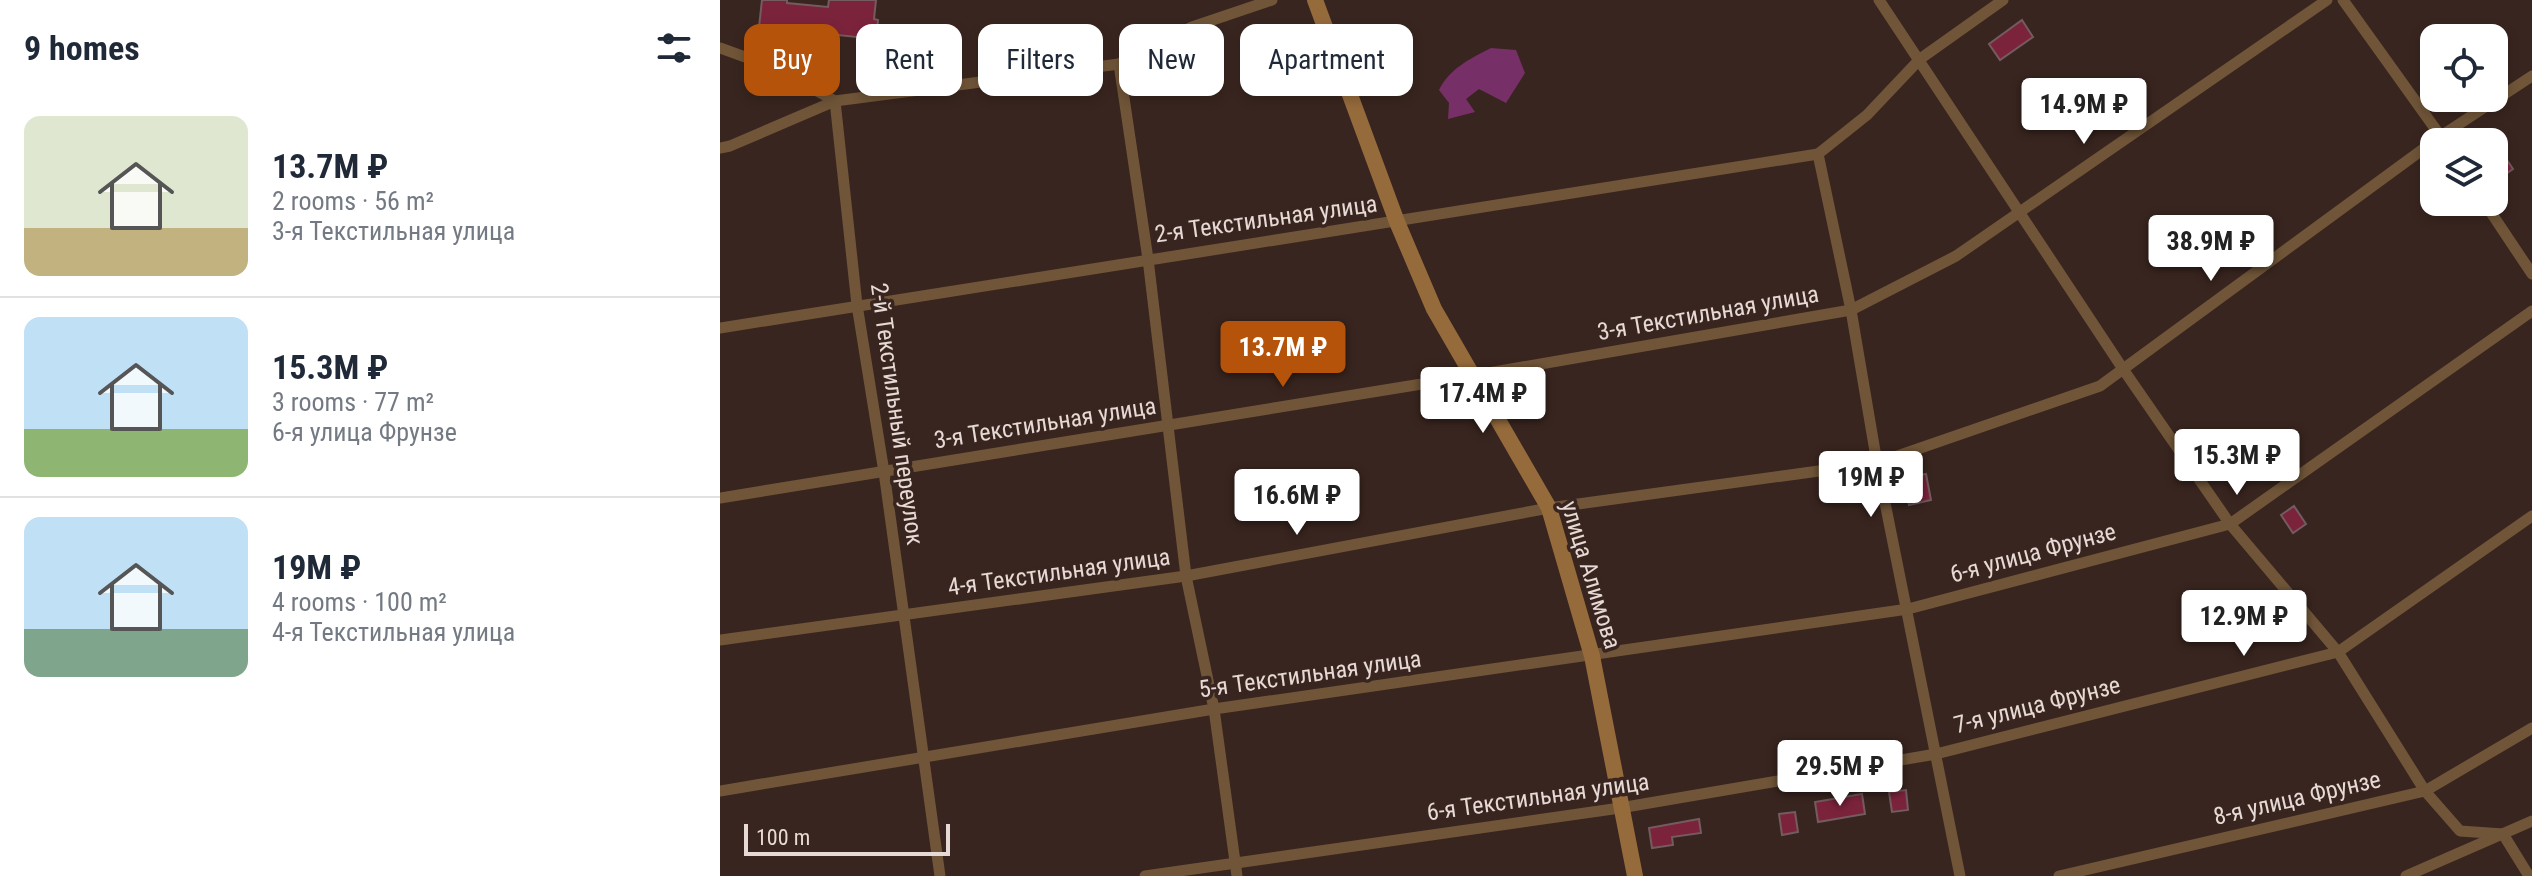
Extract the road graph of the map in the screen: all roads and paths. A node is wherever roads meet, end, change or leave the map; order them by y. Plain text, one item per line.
1 (1272, 0) edge
2 (1315, 0) edge
3 (1879, 0) edge
4 (2003, 0) edge
5 (2327, 0) edge
6 (2343, 0) edge
7 (1201, 24) edge
8 (720, 48) edge
9 (1920, 59) junction
10 (1119, 64) edge
11 (2532, 76) edge
12 (1124, 96) edge
13 (835, 101) junction
14 (2435, 128) edge
15 (2459, 128) edge
16 (720, 148) edge
17 (1818, 154) junction
18 (2420, 156) edge
19 (2021, 211) junction
20 (2493, 216) edge
21 (1397, 222) junction
22 (1148, 259) junction
23 (2532, 274) edge
24 (857, 305) junction
25 (1851, 310) junction
26 (2532, 311) edge
27 (720, 328) edge
28 (2123, 369) junction
29 (1471, 376) junction
30 (1170, 425) junction
31 (1877, 463) junction
32 (884, 472) junction
33 (720, 498) edge
34 (1549, 508) junction
35 (2532, 516) edge
36 (2230, 524) junction
37 (1186, 576) junction
38 (1908, 609) junction
39 (903, 616) junction
40 (720, 640) edge
41 (2338, 652) junction
42 (1592, 656) junction
43 (1214, 709) junction
44 (2532, 728) edge
45 (1936, 754) junction
46 (924, 758) junction
47 (720, 791) edge
48 (2425, 791) junction
49 (1620, 808) junction
50 (2532, 821) edge
51 (2503, 834) junction
52 (1235, 863) junction
53 (940, 876) edge
54 (1145, 876) edge
55 (1237, 876) edge
56 (1635, 876) edge
57 (1960, 876) edge
58 (2059, 876) edge
59 (2406, 876) edge
60 (2529, 876) edge

1 - 7 street
2 - 21 street, улица Алимова
3 - 9 street
4 - 9 street
5 - 19 street, 3-я Текстильная улица
6 - 14 street
8 - 13 street
9 - 17 street
9 - 19 street
10 - 13 street
11 - 15 street, 4-я Текстильная улица
12 - 22 street
13 - 16 street
13 - 24 street, 2-й Текстильный переулок
17 - 21 street, 2-я Текстильная улица
17 - 25 street
18 - 28 street, 4-я Текстильная улица
19 - 25 street, 3-я Текстильная улица
19 - 28 street
20 - 23 street
21 - 22 street, 2-я Текстильная улица
21 - 29 street, улица Алимова
22 - 24 street, 2-я Текстильная улица
22 - 30 street
24 - 27 street, 2-я Текстильная улица
24 - 32 street, 2-й Текстильный переулок
25 - 29 street, 3-я Текстильная улица
25 - 31 street
26 - 36 street, 6-я улица Фрунзе
28 - 31 street, 4-я Текстильная улица
28 - 36 street
29 - 30 street, 3-я Текстильная улица
29 - 34 street, улица Алимова
30 - 32 street, 3-я Текстильная улица
30 - 37 street
31 - 34 street, 4-я Текстильная улица
31 - 38 street
32 - 33 street, 3-я Текстильная улица
32 - 39 street, 2-й Текстильный переулок
34 - 37 street, 4-я Текстильная улица
34 - 42 street, улица Алимова
35 - 41 street, 7-я улица Фрунзе
36 - 38 street, 6-я улица Фрунзе
36 - 41 street
37 - 39 street, 4-я Текстильная улица
37 - 43 street
38 - 42 street, 5-я Текстильная улица
38 - 45 street
39 - 40 street, 4-я Текстильная улица
39 - 46 street, 2-й Текстильный переулок
41 - 45 street, 7-я улица Фрунзе
41 - 48 street
42 - 43 street, 5-я Текстильная улица
42 - 49 street, улица Алимова
43 - 46 street, 5-я Текстильная улица
43 - 52 street
44 - 48 street, 8-я улица Фрунзе
45 - 49 street, 6-я Текстильная улица
45 - 57 street
46 - 47 street, 5-я Текстильная улица
46 - 53 street, 2-й Текстильный переулок
48 - 51 street
48 - 58 street, 8-я улица Фрунзе
49 - 52 street, 6-я Текстильная улица
49 - 56 street, улица Алимова
50 - 51 street
51 - 59 street
51 - 60 street
52 - 54 street, 6-я Текстильная улица
52 - 55 street

